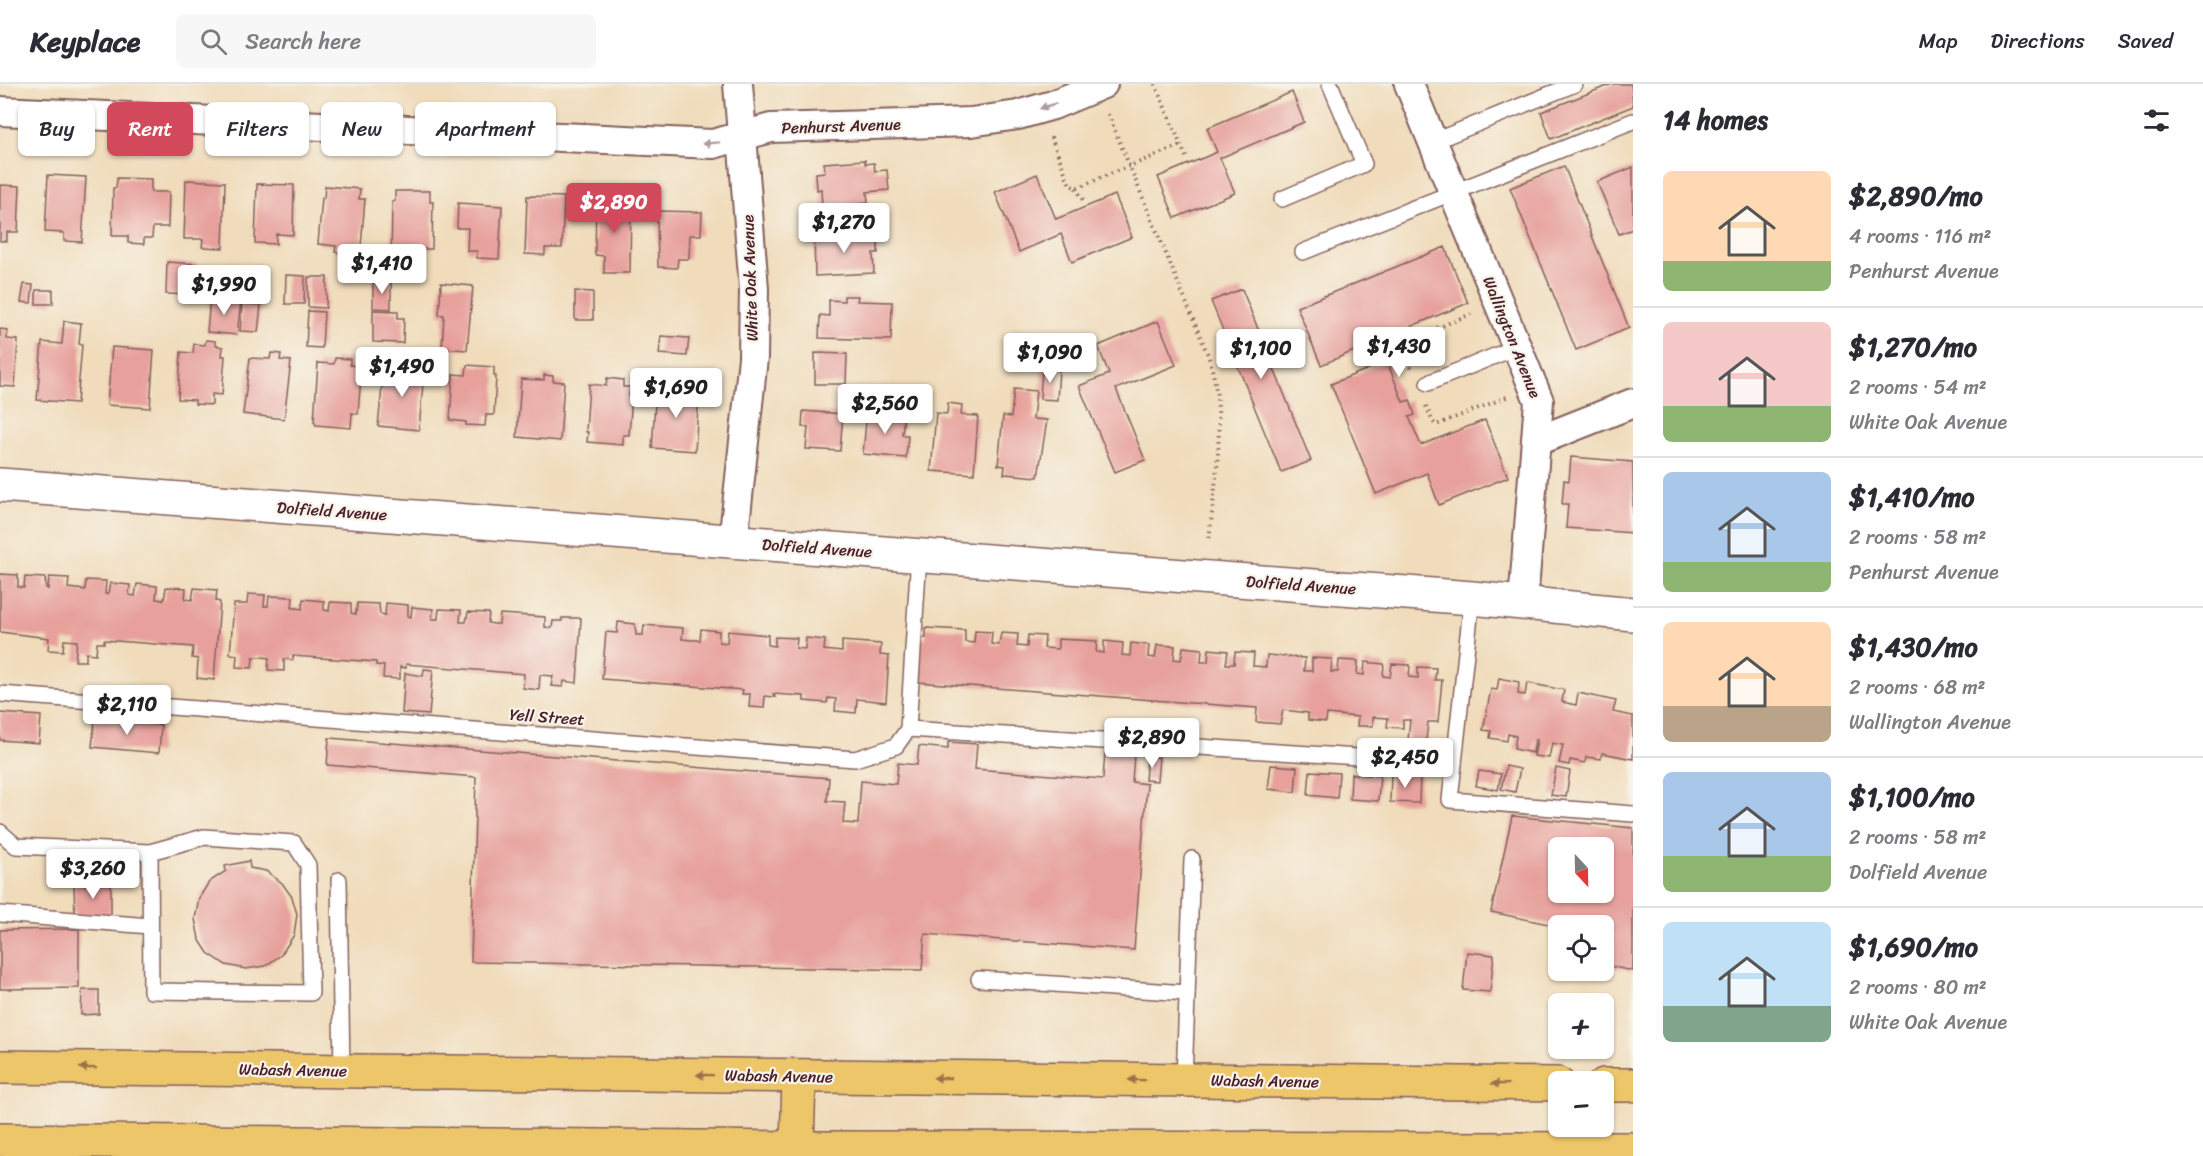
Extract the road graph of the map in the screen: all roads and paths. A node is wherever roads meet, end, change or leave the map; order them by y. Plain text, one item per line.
1 (738, 84) edge
2 (1155, 84) edge
3 (1330, 84) edge
4 (1409, 84) edge
5 (1575, 84) edge
6 (1103, 95) edge
7 (0, 111) edge
8 (1633, 121) edge
9 (1047, 128) dead end
10 (742, 137) junction
11 (1432, 142) junction
12 (1181, 145) junction
13 (1186, 157) dead end
14 (1130, 167) junction
15 (1076, 188) junction
16 (1454, 194) junction
17 (1282, 199) dead end
18 (1083, 200) dead end
19 (1303, 252) dead end
20 (1517, 347) junction
21 (1428, 383) dead end
22 (1633, 402) edge
23 (1537, 441) junction
24 (0, 485) edge
25 (1209, 541) dead end
26 (733, 543) junction
27 (919, 555) junction
28 (1472, 598) junction
29 (1523, 603) junction
30 (1633, 614) edge
31 (0, 694) edge
32 (908, 729) junction
33 (1454, 764) junction
34 (1633, 814) edge
35 (0, 832) edge
36 (150, 852) junction
37 (1192, 859) dead end
38 (339, 880) dead end
39 (0, 914) edge
40 (150, 926) junction
41 (979, 979) dead end
42 (1187, 993) junction
43 (0, 1067) edge
44 (342, 1071) junction
45 (800, 1077) junction
46 (1184, 1080) junction
47 (1548, 1084) edge
48 (1614, 1085) edge
49 (1633, 1085) edge
50 (0, 1140) edge
51 (797, 1149) junction
52 (1633, 1149) edge

1 - 10 street, White Oak Avenue
2 - 12 path
3 - 17 lane
4 - 11 street, Wallington Avenue
5 - 11 lane
6 -> 10 street, Penhurst Avenue
6 - 14 path
10 -> 7 street, Penhurst Avenue
8 - 16 lane
9 - 15 path
10 - 26 street, White Oak Avenue
11 - 16 street, Wallington Avenue
12 - 13 path
12 - 14 path
14 - 15 path
14 - 25 path
15 - 18 path
16 - 19 lane
16 - 20 street, Wallington Avenue
20 - 21 lane
20 - 23 street, Wallington Avenue
22 - 23 street
23 - 29 street, Wallington Avenue
24 - 26 street, Dolfield Avenue
26 - 27 street, Dolfield Avenue
27 - 28 street, Dolfield Avenue
27 - 32 lane
28 - 29 street, Dolfield Avenue
28 - 33 lane
29 - 30 street, Dolfield Avenue
31 - 32 lane, Yell Street
32 - 33 lane
33 - 34 lane
35 - 36 lane
36 - 40 lane
36 - 40 lane
37 - 42 lane
38 - 44 lane
39 - 40 lane
41 - 42 lane
42 - 46 lane
44 -> 43 main road, Wabash Avenue
45 -> 44 main road, Wabash Avenue
46 -> 45 main road, Wabash Avenue
45 - 51 main road
47 -> 46 main road, Wabash Avenue
48 - 49 main road
50 - 51 main road
51 - 52 main road

